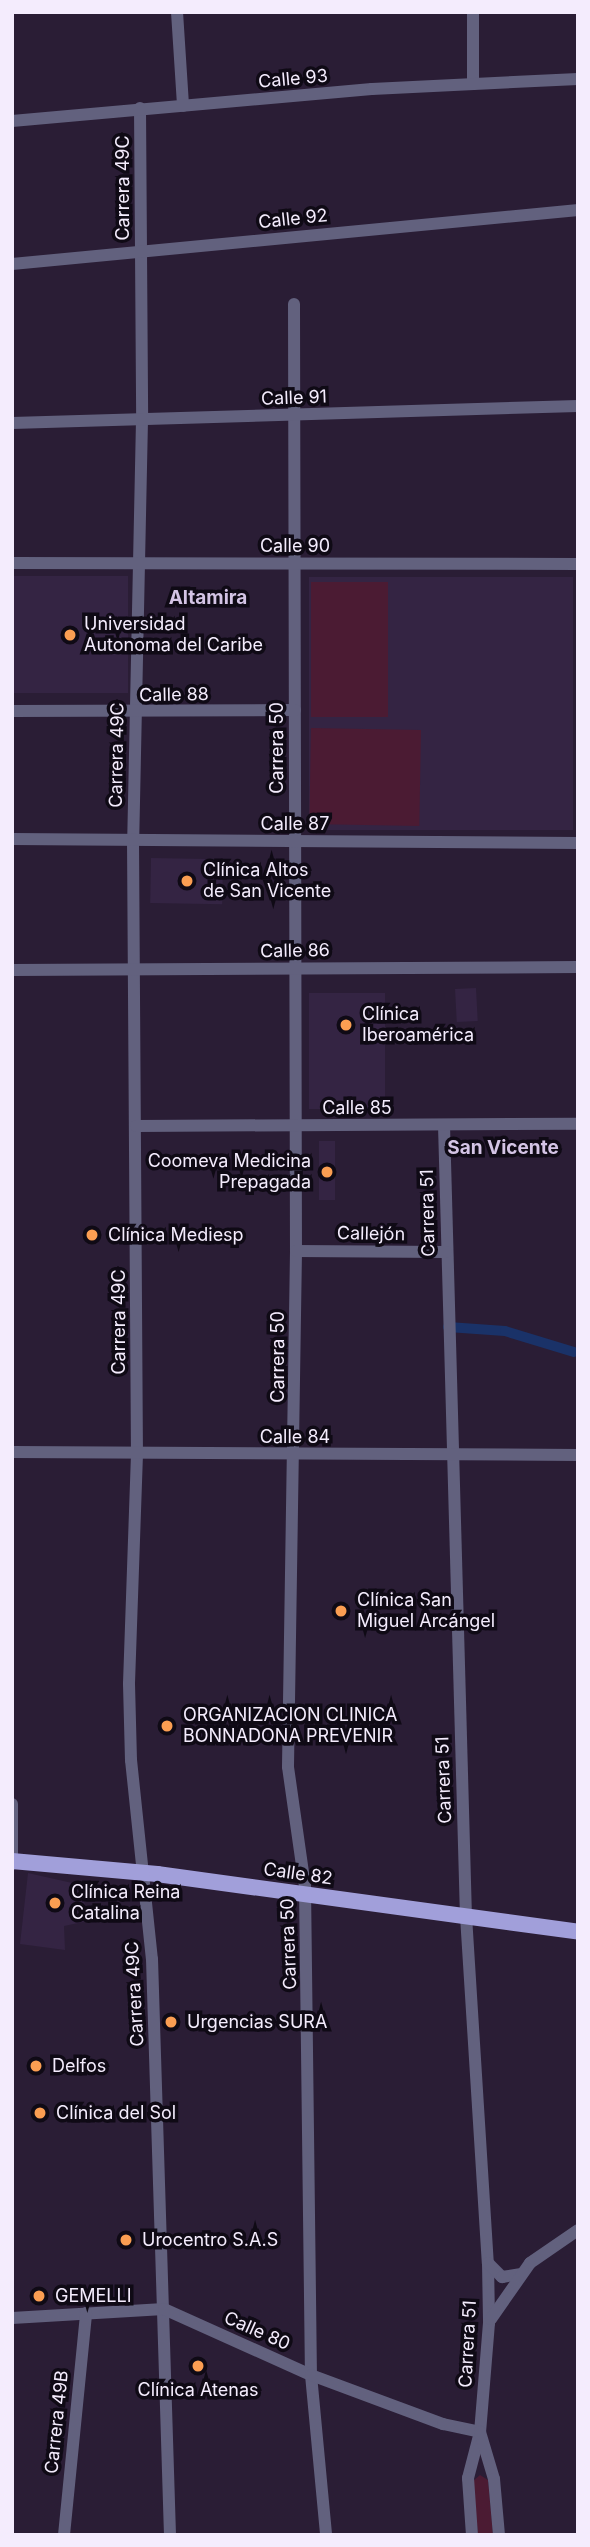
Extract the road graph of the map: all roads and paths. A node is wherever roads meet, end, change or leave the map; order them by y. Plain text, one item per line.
1 (177, 12) edge
2 (472, 12) edge
3 (578, 79) edge
4 (473, 84) junction
5 (183, 106) junction
6 (140, 108) junction
7 (12, 121) edge
8 (578, 210) edge
9 (141, 252) junction
10 (12, 264) edge
11 (295, 304) dead end
12 (578, 406) edge
13 (295, 415) junction
14 (142, 420) junction
15 (12, 423) edge
16 (12, 563) edge
17 (140, 564) junction
18 (295, 564) junction
19 (578, 564) edge
20 (295, 710) junction
21 (12, 711) edge
22 (135, 713) junction
23 (12, 839) edge
24 (133, 840) junction
25 (295, 841) junction
26 (578, 843) edge
27 (578, 967) edge
28 (293, 968) junction
29 (12, 970) edge
30 (133, 971) junction
31 (578, 1124) edge
32 (295, 1125) junction
33 (444, 1125) junction
34 (136, 1126) junction
35 (296, 1251) junction
36 (446, 1252) junction
37 (12, 1452) edge
38 (137, 1454) junction
39 (295, 1454) junction
40 (452, 1455) junction
41 (578, 1455) edge
42 (12, 1804) edge
43 (12, 1862) edge
44 (144, 1873) junction
45 (305, 1894) junction
46 (467, 1916) junction
47 (578, 1932) edge
48 (578, 2230) edge
49 (488, 2263) junction
50 (520, 2274) junction
51 (164, 2309) junction
52 (86, 2313) junction
53 (12, 2318) edge
54 (489, 2323) junction
55 (311, 2375) junction
56 (480, 2432) junction
57 (468, 2478) junction
58 (494, 2479) junction
59 (64, 2535) edge
60 (170, 2535) edge
61 (326, 2535) edge
62 (472, 2535) edge
63 (499, 2535) edge

1 - 5 street
2 - 4 street
3 - 4 street, Calle 93
4 - 5 street, Calle 93
5 - 6 street, Calle 93
6 - 7 street, Calle 93
6 - 9 street, Carrera 49C
8 - 9 street, Calle 92
9 - 10 street, Calle 92
9 - 14 street, Carrera 49C
11 - 13 street, Carrera 50
12 - 13 street, Calle 91
13 - 14 street, Calle 91
13 - 18 street, Carrera 50
14 - 15 street, Calle 91
14 - 17 street, Carrera 49C
16 - 17 street, Calle 90
17 - 18 street, Calle 90
17 - 22 street, Carrera 49C
18 - 19 street, Calle 90
18 - 20 street, Carrera 50
20 - 22 street, Calle 88
20 - 25 street, Carrera 50
21 - 22 street, Calle 88
22 - 24 street, Carrera 49C
23 - 24 street, Calle 87
24 - 25 street, Calle 87
24 - 30 street, Carrera 49C
25 - 26 street, Calle 87
25 - 28 street, Carrera 50
27 - 28 street, Calle 86
28 - 30 street, Calle 86
28 - 32 street, Carrera 50
29 - 30 street, Calle 86
30 - 34 street, Carrera 49C
31 - 33 street, Calle 85
32 - 33 street, Calle 85
32 - 34 street, Calle 85
32 - 35 street, Carrera 50
33 - 36 street, Carrera 51
34 - 38 street, Carrera 49C
35 - 36 street, Callejón
35 - 39 street, Carrera 50
36 - 40 street, Carrera 51
37 - 38 street, Calle 84
38 - 39 street, Calle 84
38 - 44 street, Carrera 49C
39 - 40 street, Calle 84
39 - 45 street, Carrera 50
40 - 41 street, Calle 84
40 - 46 street, Carrera 51
42 - 43 street
43 - 44 main road, Calle 82
44 - 45 main road, Calle 82
44 - 51 street, Carrera 49C
45 - 46 main road, Calle 82
45 - 55 street, Carrera 50
46 - 47 main road, Calle 82
46 - 49 street, Carrera 51
48 - 50 street
49 - 50 street
49 - 54 street, Carrera 51
50 - 54 street
51 - 52 street, Calle 80
51 - 55 street, Calle 80
51 - 60 street, Carrera 49C
52 - 53 street, Calle 80
52 - 59 street, Carrera 49B
54 - 56 street, Carrera 51
55 - 56 street, Calle 80
55 - 61 street, Carrera 50
56 - 57 street, Carrera 51
56 - 58 street, Carrera 51
57 - 58 street
57 - 62 street, Carrera 51
58 - 63 street, Carrera 51

